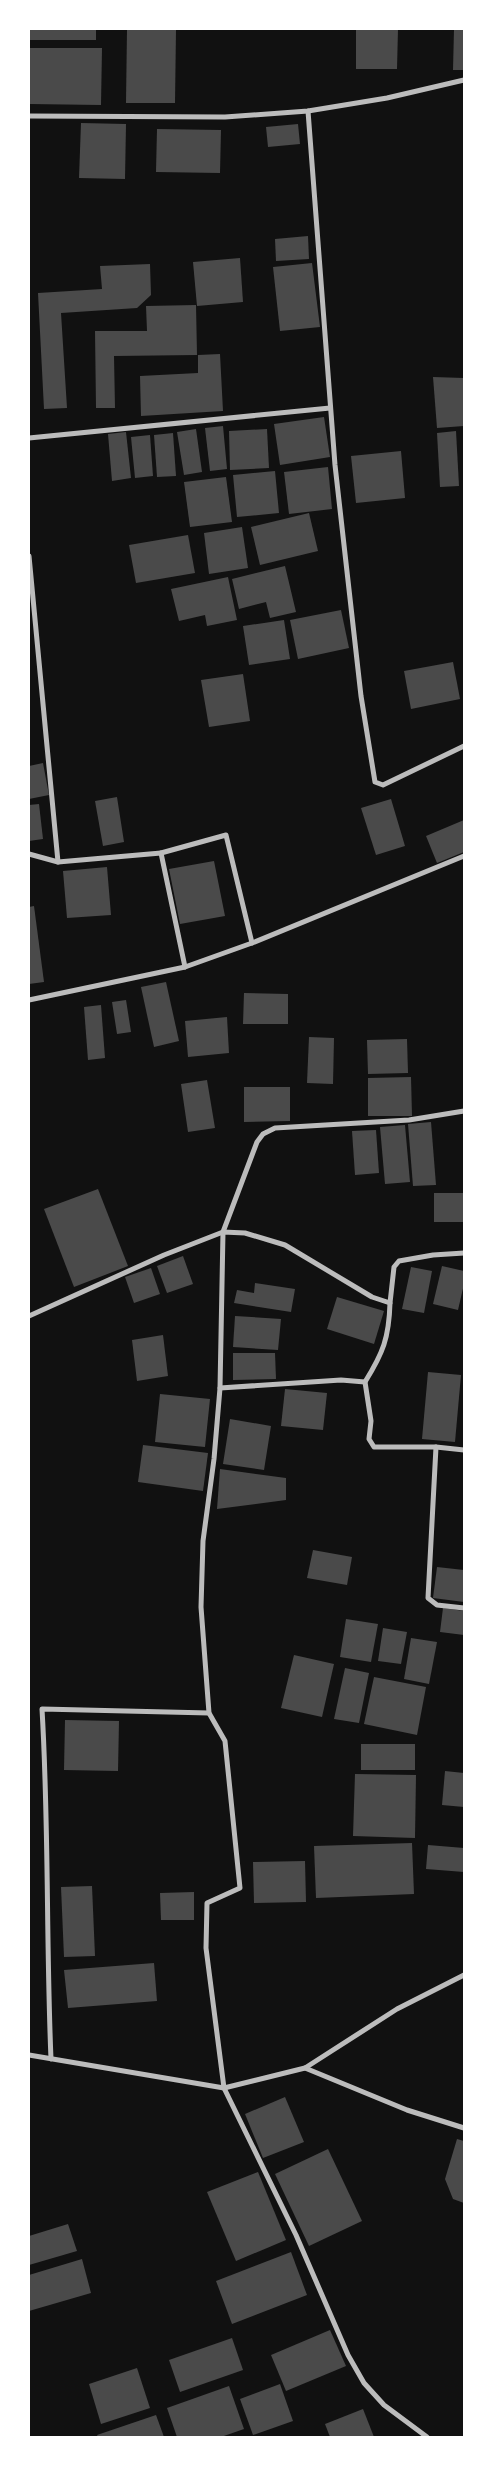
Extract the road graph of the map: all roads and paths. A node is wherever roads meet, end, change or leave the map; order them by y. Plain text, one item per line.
1 (464, 80) edge
2 (308, 111) junction
3 (29, 116) edge
4 (330, 408) junction
5 (29, 438) edge
6 (29, 556) edge
7 (464, 746) edge
8 (161, 853) junction
9 (29, 854) edge
10 (464, 856) edge
11 (58, 862) junction
12 (252, 943) junction
13 (185, 967) junction
14 (29, 1000) edge
15 (464, 1112) edge
16 (223, 1232) junction
17 (464, 1253) edge
18 (390, 1302) junction
19 (29, 1316) edge
20 (365, 1382) junction
21 (220, 1388) junction
22 (436, 1447) junction
23 (464, 1450) edge
24 (464, 1608) edge
25 (209, 1713) junction
26 (464, 1975) edge
27 (29, 2055) edge
28 (50, 2058) junction
29 (306, 2068) junction
30 (224, 2088) junction
31 (464, 2128) edge
32 (427, 2437) edge

1 - 2 street
2 - 3 street
2 - 4 street
4 - 5 street
4 - 7 street
6 - 11 street
8 - 11 street
8 - 12 street
8 - 13 street
9 - 11 street
10 - 12 street
12 - 13 street
13 - 14 street
15 - 16 street
16 - 18 street
16 - 19 street
16 - 21 street
17 - 18 street
18 - 20 street
20 - 21 street
20 - 22 street
21 - 25 street
22 - 23 street
22 - 24 street
25 - 28 street
25 - 30 street
26 - 29 street
27 - 28 street
28 - 30 street
29 - 30 street
29 - 31 street
30 - 32 street

